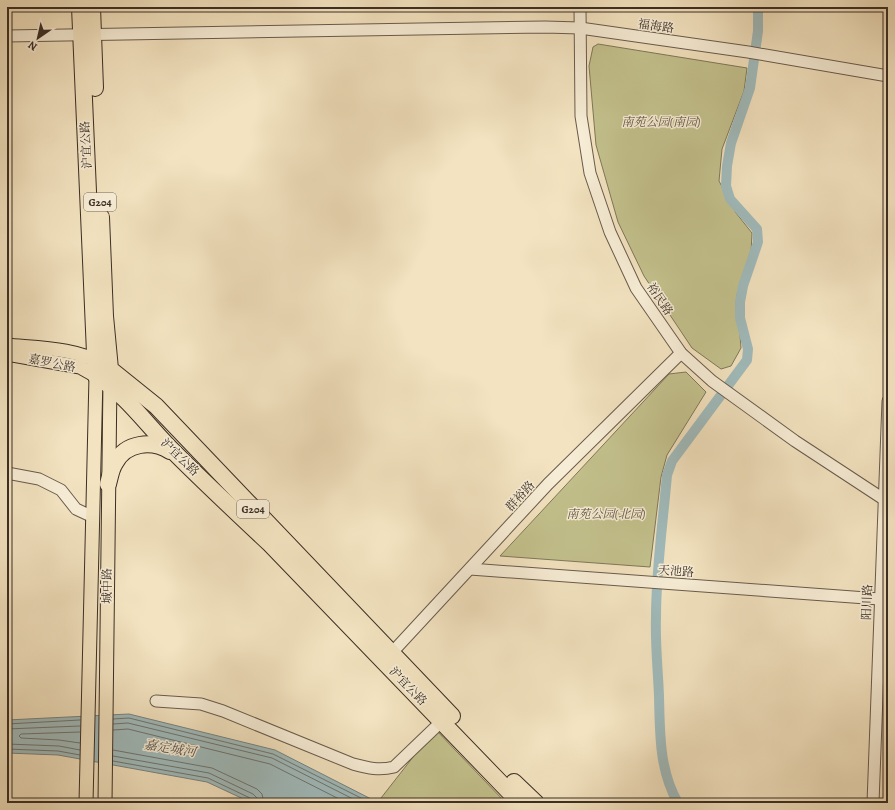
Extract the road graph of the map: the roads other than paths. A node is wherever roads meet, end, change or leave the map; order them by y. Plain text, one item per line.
1 (80, 7) edge
2 (92, 7) edge
3 (580, 7) edge
4 (580, 28) junction
5 (87, 35) junction
6 (7, 36) edge
7 (888, 76) edge
8 (7, 345) edge
9 (681, 353) junction
10 (7, 354) edge
11 (95, 358) junction
12 (110, 369) junction
13 (96, 376) junction
14 (110, 385) junction
15 (888, 402) edge
16 (175, 454) junction
17 (7, 473) edge
18 (108, 484) junction
19 (886, 500) edge
20 (91, 516) junction
21 (470, 569) junction
22 (880, 600) junction
23 (388, 657) junction
24 (156, 701) dead end
25 (442, 721) junction
26 (86, 803) edge
27 (105, 803) edge
28 (520, 803) edge
29 (536, 803) edge
30 (873, 803) edge

1 - 5 highway, 沪宜公路 / G204
2 - 5 highway, 沪宜公路 / G204
3 - 4 street, 裕民路
4 - 5 street, 福海路
4 - 7 street, 福海路
4 - 9 street, 裕民路
5 - 6 street, 福海路
5 - 11 highway, 沪宜公路 / G204
5 - 12 highway, 沪宜公路 / G204
8 - 11 main road
9 - 19 street, 裕民路
9 - 21 street, 群裕路
10 - 13 main road, 嘉罗公路
11 - 12 main road
11 - 13 highway, 沪宜公路 / G204
12 - 14 main road, 城中路
12 - 23 highway, 沪宜公路 / G204
13 - 14 highway, 沪宜公路 / G204
13 - 20 main road, 城中路
14 - 16 highway, 沪宜公路 / G204
14 - 18 main road, 城中路
15 - 19 street, 阳川路
16 - 18 highway
16 - 23 highway, 沪宜公路 / G204
17 - 20 street
18 - 27 main road, 城中路
19 - 22 street, 阳川路
20 - 26 main road, 城中路
21 - 22 street, 天池路
21 - 23 street, 群裕路
22 - 30 street, 阳川路
23 - 25 highway, 沪宜公路 / G204
23 - 29 highway, 沪宜公路 / G204
24 - 25 street
25 - 28 highway, 沪宜公路 / G204

